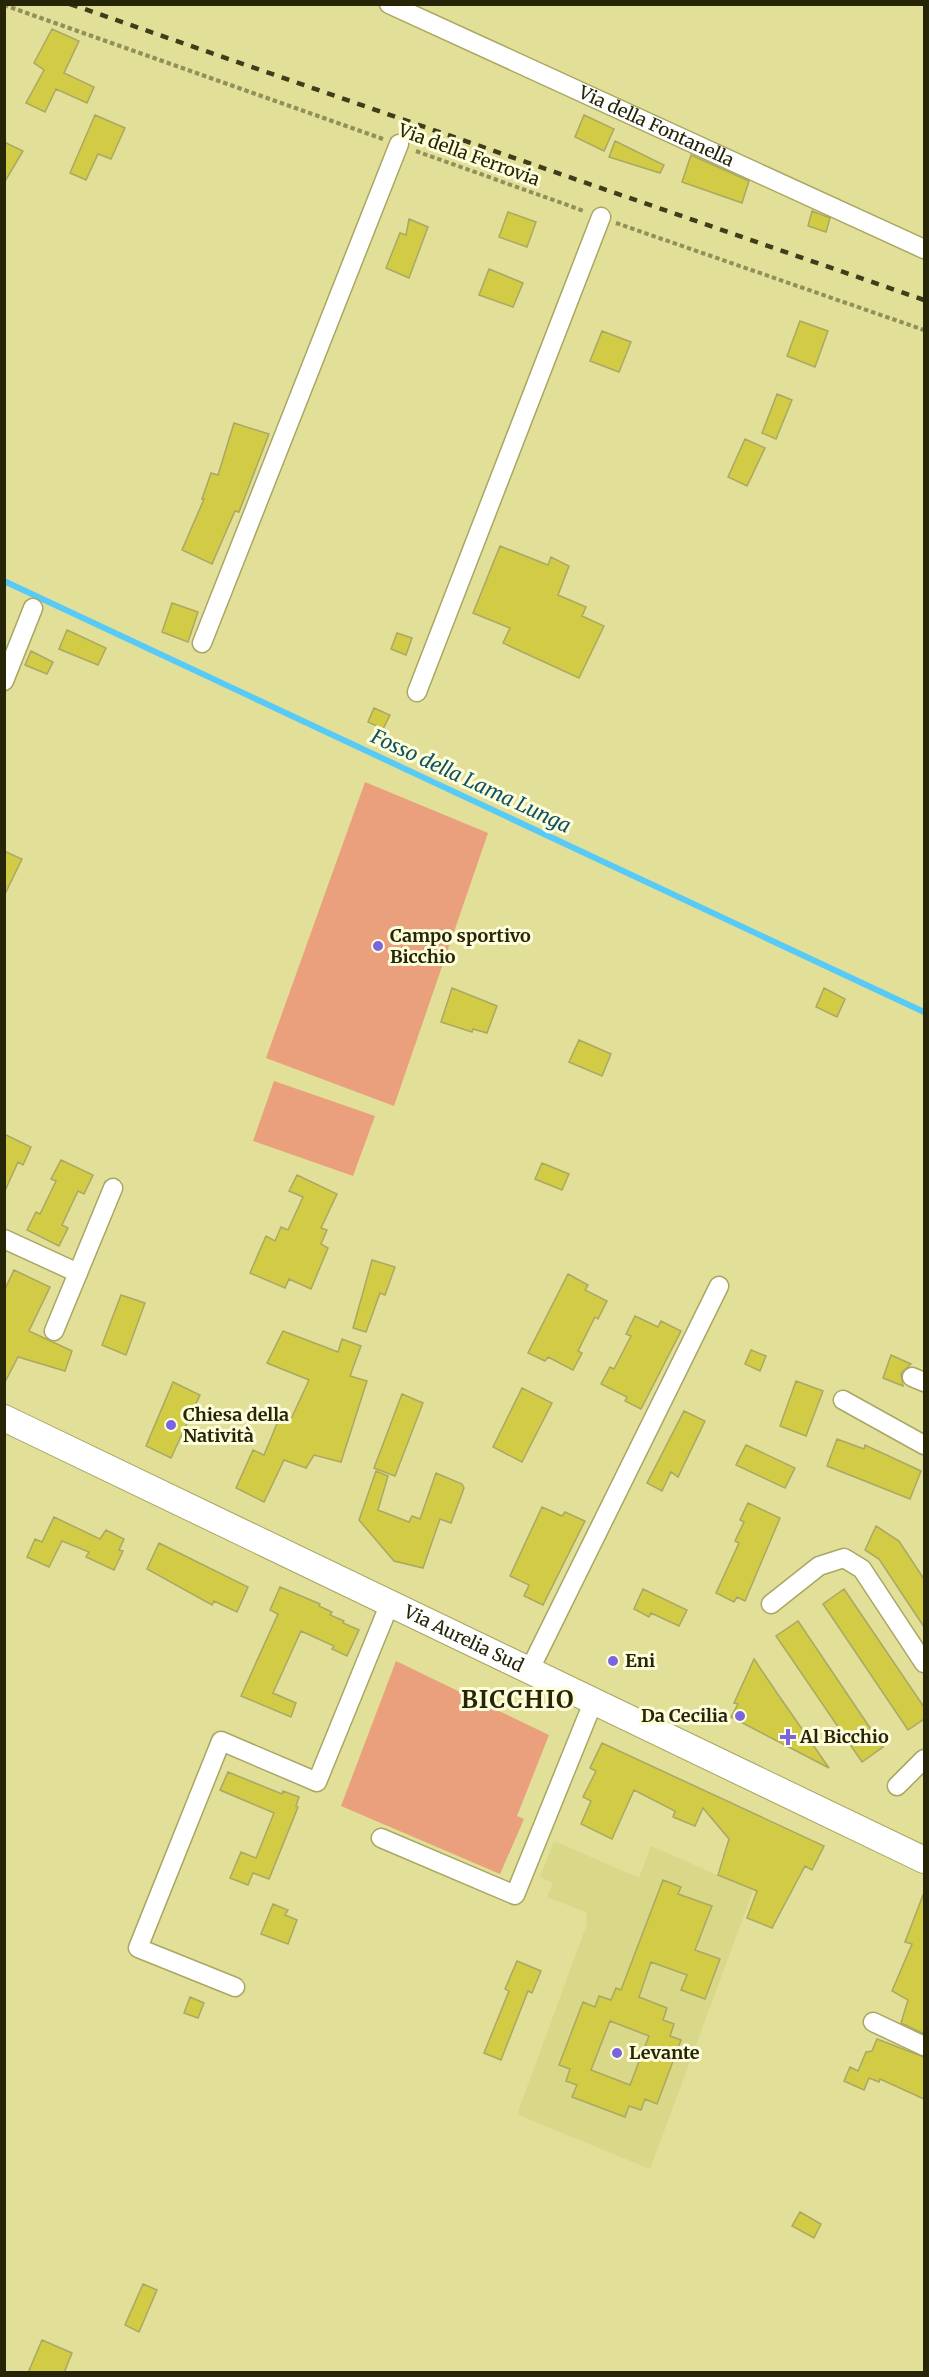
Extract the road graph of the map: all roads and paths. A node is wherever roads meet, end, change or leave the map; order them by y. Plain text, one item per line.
1 (389, 4) edge
2 (4, 5) edge
3 (399, 144) junction
4 (601, 217) junction
5 (924, 249) edge
6 (924, 330) edge
7 (33, 608) dead end
8 (201, 642) dead end
9 (4, 681) edge
10 (417, 692) dead end
11 (113, 1188) dead end
12 (4, 1239) edge
13 (78, 1274) junction
14 (719, 1286) dead end
15 (54, 1331) dead end
16 (843, 1400) dead end
17 (4, 1418) edge
18 (924, 1444) edge
19 (390, 1603) junction
20 (771, 1604) dead end
21 (924, 1663) edge
22 (530, 1669) junction
23 (594, 1700) junction
24 (924, 1759) edge
25 (897, 1786) dead end
26 (381, 1838) dead end
27 (924, 1860) edge
28 (235, 1987) dead end
29 (873, 2022) dead end
30 (924, 2046) edge

1 - 5 street, Via della Fontanella
2 - 3 path, Via della Ferrovia
3 - 4 path, Via della Ferrovia
3 - 8 street
4 - 6 path, Via della Ferrovia
4 - 10 street
7 - 9 street
11 - 13 street
12 - 13 street
13 - 15 street
14 - 22 street
16 - 18 street
17 - 19 main road, Via Aurelia Sud
19 - 22 main road, Via Aurelia Sud
19 - 28 street
20 - 21 street
22 - 23 main road, Via Aurelia Sud
23 - 26 street
23 - 27 main road, Via Aurelia Sud
24 - 25 street
29 - 30 street

